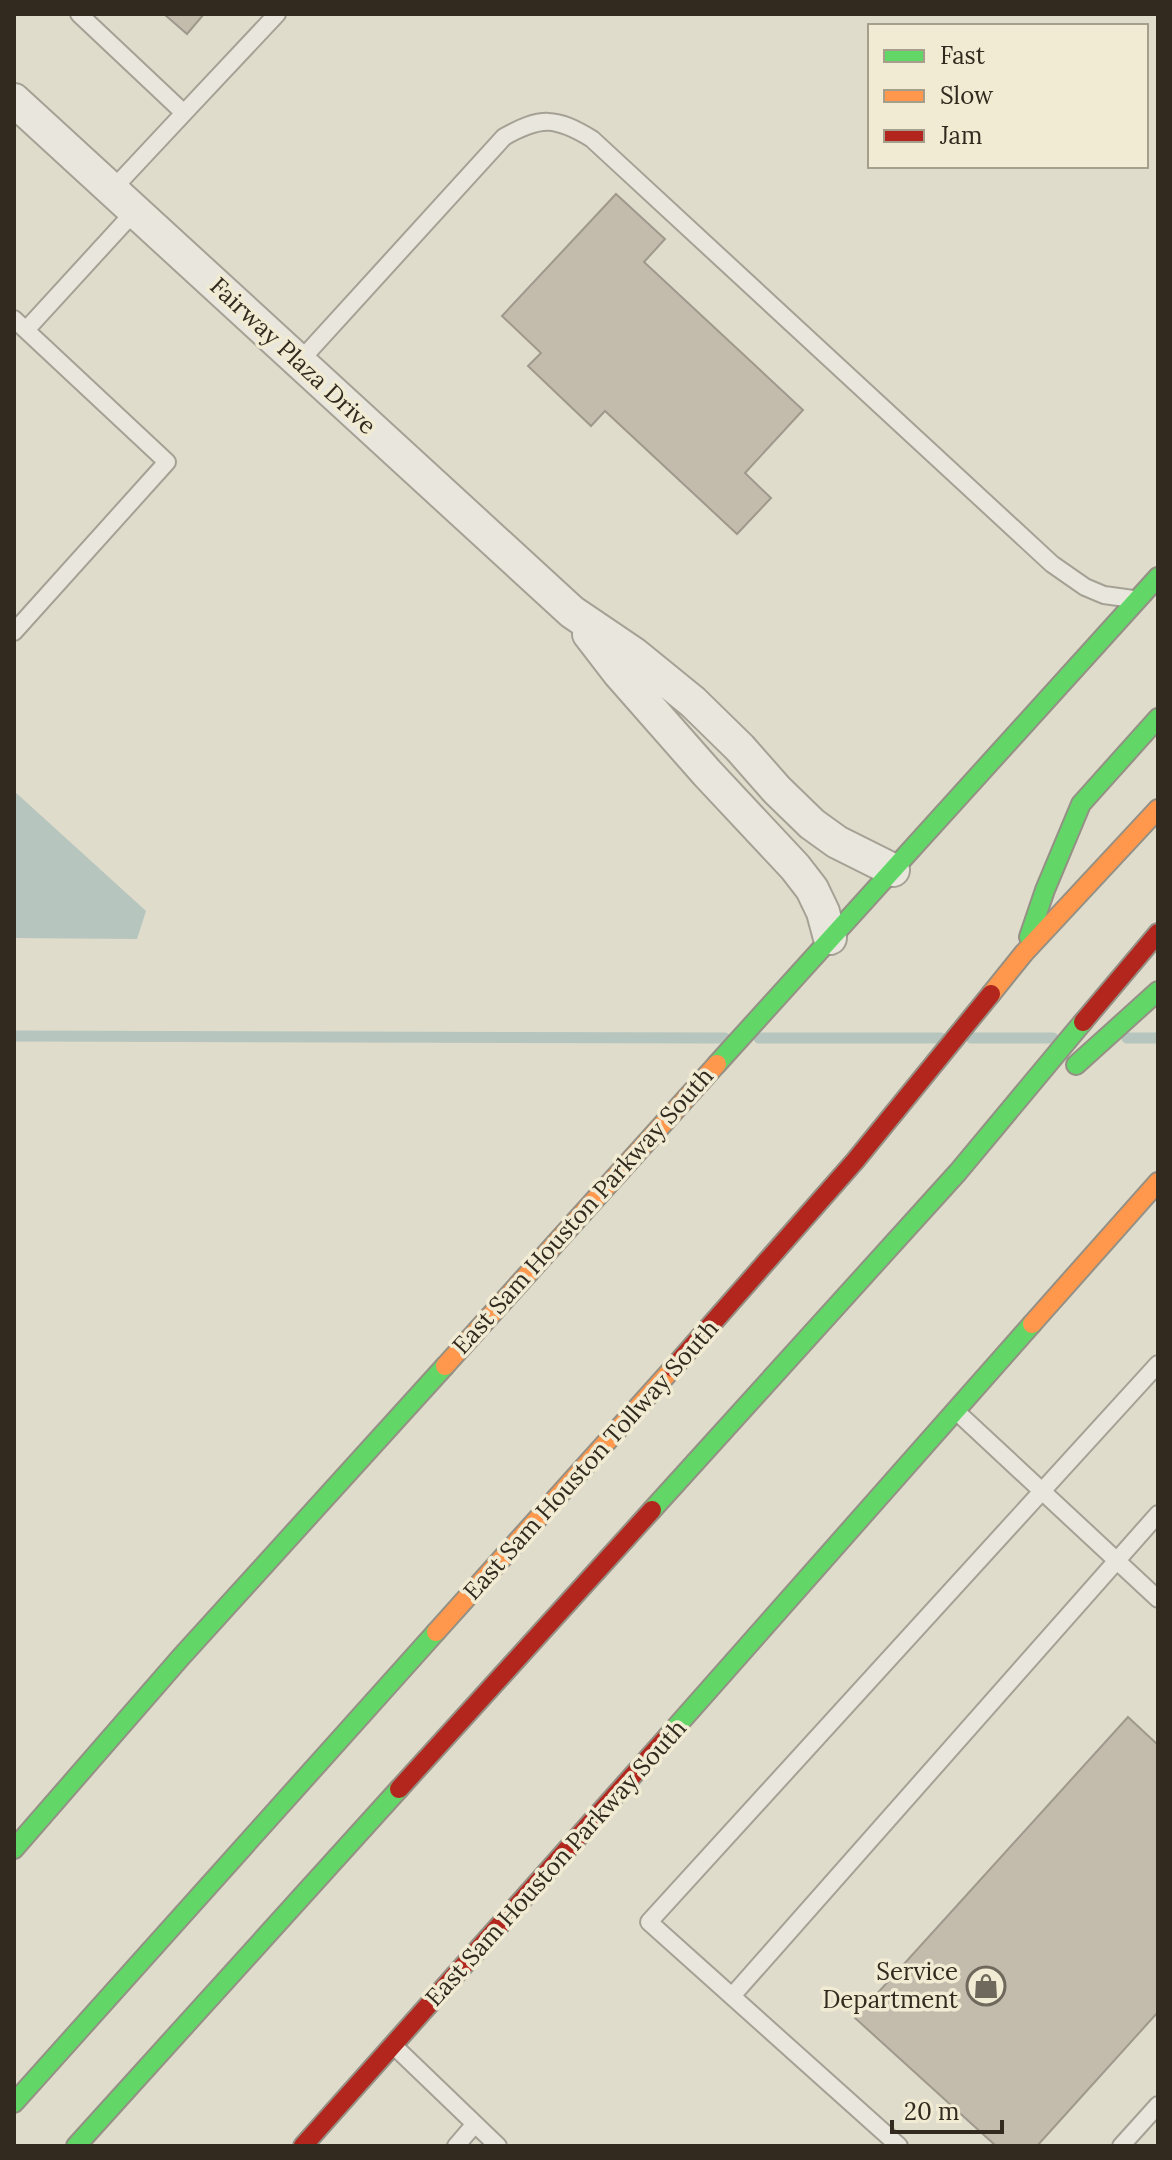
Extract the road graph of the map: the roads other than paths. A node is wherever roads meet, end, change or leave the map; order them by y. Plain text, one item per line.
1 (79, 14) edge
2 (277, 14) edge
3 (14, 100) edge
4 (184, 113) junction
5 (124, 200) junction
6 (20, 325) edge
7 (299, 362) junction
8 (1158, 577) edge
9 (1138, 599) junction
10 (572, 612) junction
11 (14, 632) edge
12 (1158, 718) edge
13 (1158, 809) edge
14 (893, 870) junction
15 (1155, 936) edge
16 (820, 948) junction
17 (1024, 953) junction
18 (1158, 991) edge
19 (958, 1172) junction
20 (1158, 1182) edge
21 (1158, 1364) edge
22 (956, 1411) junction
23 (1042, 1491) junction
24 (1158, 1514) edge
25 (1117, 1560) junction
26 (1158, 1599) edge
27 (14, 1849) edge
28 (732, 1996) junction
29 (394, 2046) junction
30 (14, 2103) edge
31 (1158, 2105) edge
32 (474, 2125) junction
33 (76, 2146) edge
34 (303, 2146) edge
35 (456, 2146) edge
36 (498, 2146) edge
37 (899, 2146) edge
38 (1121, 2146) edge

1 - 4 lane
2 - 4 lane
3 - 5 street, Fairway Plaza Drive
4 - 5 lane
5 - 6 lane
5 - 7 street, Fairway Plaza Drive
6 - 11 lane
7 - 9 lane
7 - 10 street, Fairway Plaza Drive
8 - 9 main road, East Sam Houston Parkway South
9 - 14 main road, East Sam Houston Parkway South
10 - 14 street, Fairway Plaza Drive
10 - 16 street, Fairway Plaza Drive
12 - 17 main road
13 - 17 main road, East Sam Houston Tollway South
14 - 16 main road, East Sam Houston Parkway South
15 - 19 main road
16 - 27 main road, East Sam Houston Parkway South
17 - 30 main road, East Sam Houston Tollway South
18 - 19 main road
19 - 33 main road
20 - 22 main road, East Sam Houston Parkway South
21 - 23 lane
22 - 23 lane
22 - 29 main road, East Sam Houston Parkway South
23 - 25 lane
23 - 28 lane
24 - 25 lane
25 - 26 lane
25 - 28 lane
28 - 37 lane
29 - 32 lane
29 - 34 main road, East Sam Houston Parkway South
31 - 38 lane
32 - 35 lane
32 - 36 lane

